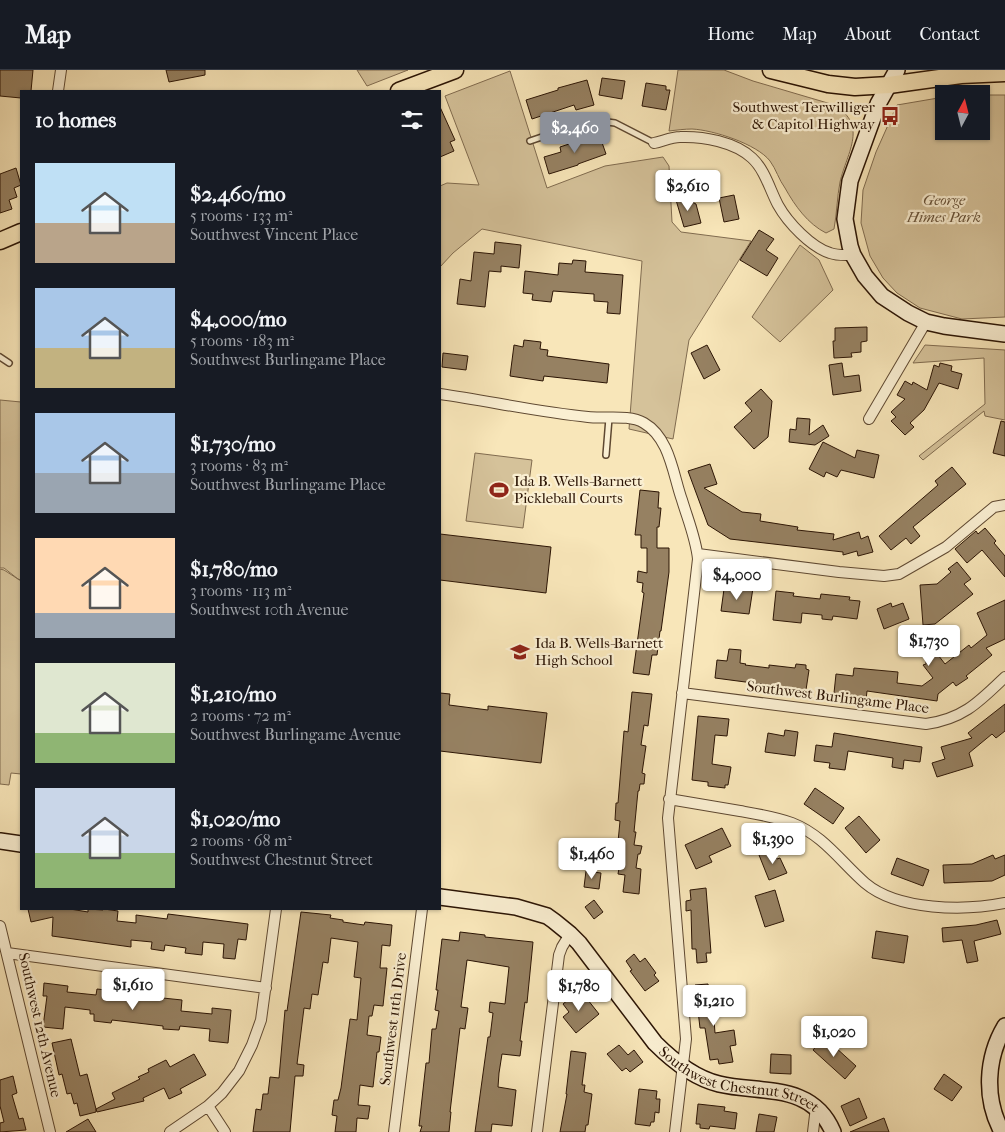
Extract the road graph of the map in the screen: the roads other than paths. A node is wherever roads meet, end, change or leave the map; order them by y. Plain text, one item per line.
1 (61, 70) edge
2 (455, 70) edge
3 (771, 70) edge
4 (1005, 73) edge
5 (893, 77) edge
6 (58, 90) edge
7 (402, 90) edge
8 (530, 142) dead end
9 (654, 143) joint
10 (20, 232) edge
11 (0, 241) edge
12 (853, 255) junction
13 (926, 322) junction
14 (1005, 334) edge
15 (0, 357) edge
16 (9, 363) dead end
17 (441, 394) edge
18 (609, 418) junction
19 (869, 419) dead end
20 (606, 455) dead end
21 (1005, 505) edge
22 (698, 554) junction
23 (1005, 677) edge
24 (682, 693) junction
25 (669, 799) junction
26 (0, 841) edge
27 (20, 844) edge
28 (441, 897) edge
29 (1005, 903) edge
30 (276, 910) edge
31 (422, 910) edge
32 (0, 926) edge
33 (570, 934) junction
34 (7, 953) junction
35 (266, 988) junction
36 (1005, 1026) edge
37 (683, 1067) junction
38 (208, 1106) junction
39 (816, 1107) junction
40 (50, 1132) edge
41 (170, 1132) edge
42 (225, 1132) edge
43 (394, 1132) edge
44 (537, 1132) edge
45 (675, 1132) edge
46 (812, 1132) edge
47 (833, 1132) edge
48 (1002, 1132) edge

1 - 6 street
2 - 7 main road
3 - 5 main road
4 - 5 main road
5 - 12 street
8 - 9 lane
9 - 12 street
10 - 11 main road
12 - 13 street
13 - 14 street
13 - 19 street
15 - 16 lane
17 - 18 street
18 - 20 lane
18 - 22 street
21 - 22 street
22 - 24 street
23 - 24 street, Southwest Burlingame Place
24 - 25 street
25 - 29 street
25 - 37 street
26 - 27 street
28 - 33 street, Southwest Chestnut Street
30 - 35 street
31 - 43 street, Southwest 11th Drive
32 - 34 street, Southwest 12th Avenue
33 - 37 street, Southwest Chestnut Street
33 - 44 street
34 - 35 street
34 - 40 street, Southwest 12th Avenue
35 - 38 street
36 - 48 street
37 - 39 street, Southwest Chestnut Street
37 - 45 street
38 - 41 street
38 - 42 street
39 - 46 street
39 - 47 street, Southwest Chestnut Street

